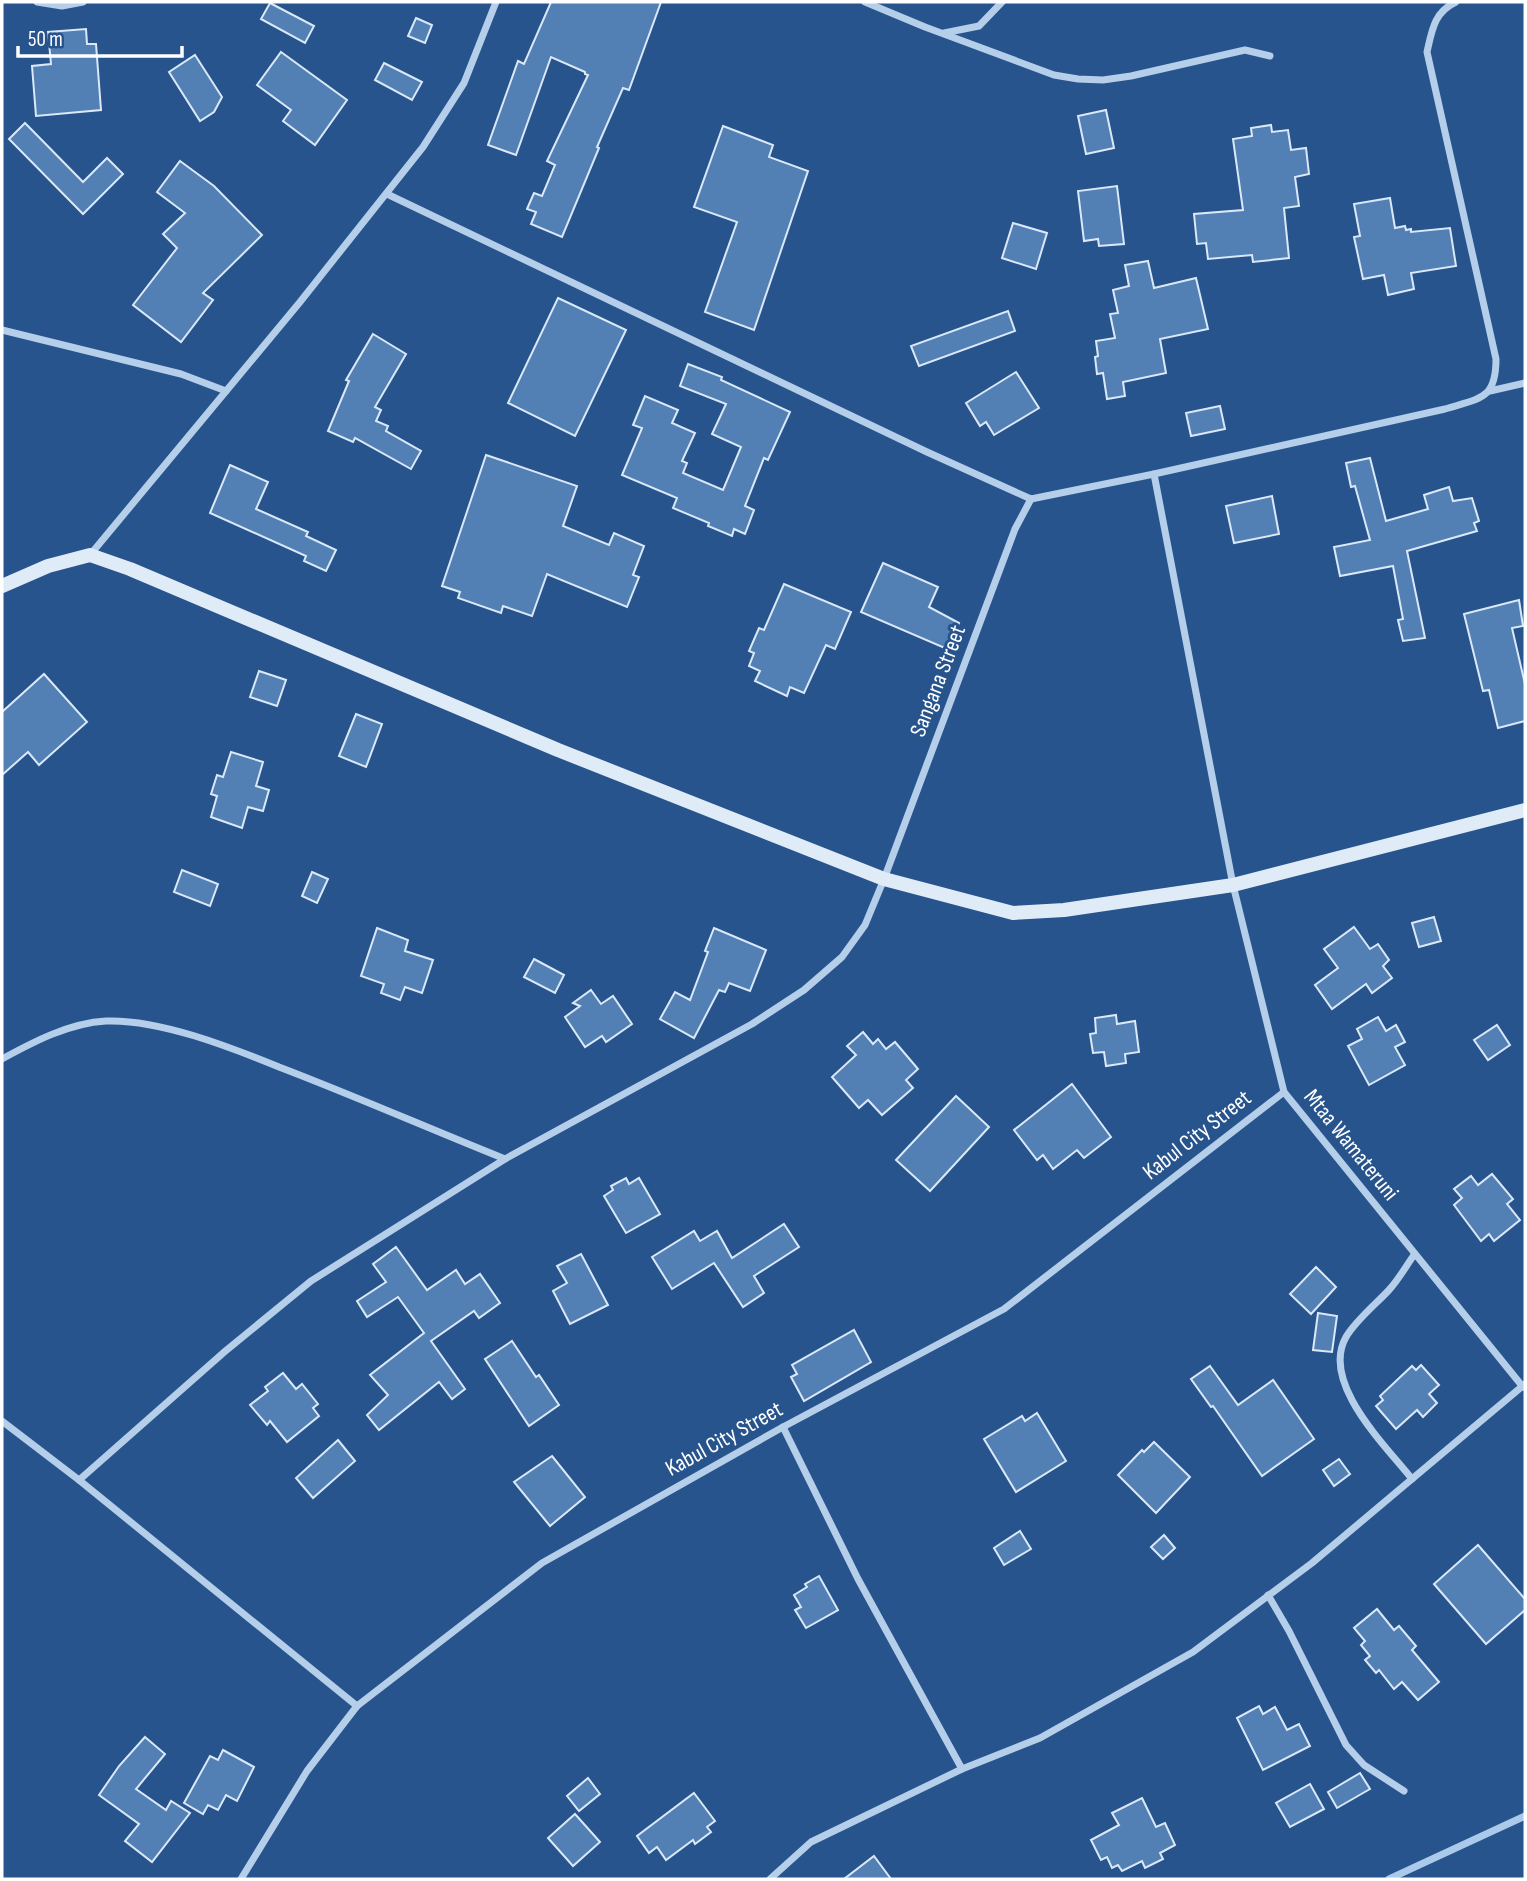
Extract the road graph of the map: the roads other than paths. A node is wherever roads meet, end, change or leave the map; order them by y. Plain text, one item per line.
1 (37, 2) edge
2 (83, 2) edge
3 (496, 2) edge
4 (865, 2) edge
5 (1002, 2) edge
6 (1456, 2) edge
7 (942, 33) junction
8 (1270, 56) dead end
9 (387, 194) junction
10 (2, 330) edge
11 (1525, 383) edge
12 (226, 391) junction
13 (1490, 391) junction
14 (1154, 474) junction
15 (1031, 499) junction
16 (90, 555) junction
17 (2, 586) edge
18 (1525, 810) edge
19 (884, 879) junction
20 (1233, 886) junction
21 (2, 1059) edge
22 (1284, 1092) junction
23 (505, 1159) junction
24 (1414, 1255) junction
25 (1524, 1386) edge
26 (2, 1421) edge
27 (783, 1427) junction
28 (1412, 1479) junction
29 (79, 1480) junction
30 (1268, 1595) junction
31 (356, 1706) junction
32 (962, 1769) junction
33 (1404, 1791) dead end
34 (241, 1879) edge
35 (770, 1879) edge

1 - 2 street
3 - 9 street
4 - 7 street
5 - 7 street
6 - 13 street
7 - 8 street
9 - 12 street
9 - 15 street
10 - 12 street
11 - 13 street
12 - 16 street
13 - 14 street
14 - 15 street
14 - 20 street, Mtaa Wamateruni
15 - 19 street, Sangana Street
16 - 17 street
16 - 19 street
18 - 20 street
19 - 20 street
19 - 23 street, Sangana Street
20 - 22 street, Mtaa Wamateruni
21 - 23 street
22 - 24 street, Mtaa Wamateruni
22 - 27 street, Kabul City Street
23 - 29 street, Sangana Street
24 - 25 street, Mtaa Wamateruni
24 - 28 street
25 - 28 street
26 - 29 street
27 - 31 street, Kabul City Street
27 - 32 street
28 - 30 street
29 - 31 street
30 - 32 street
30 - 33 street
31 - 34 street, Kabul City Street
32 - 35 street

